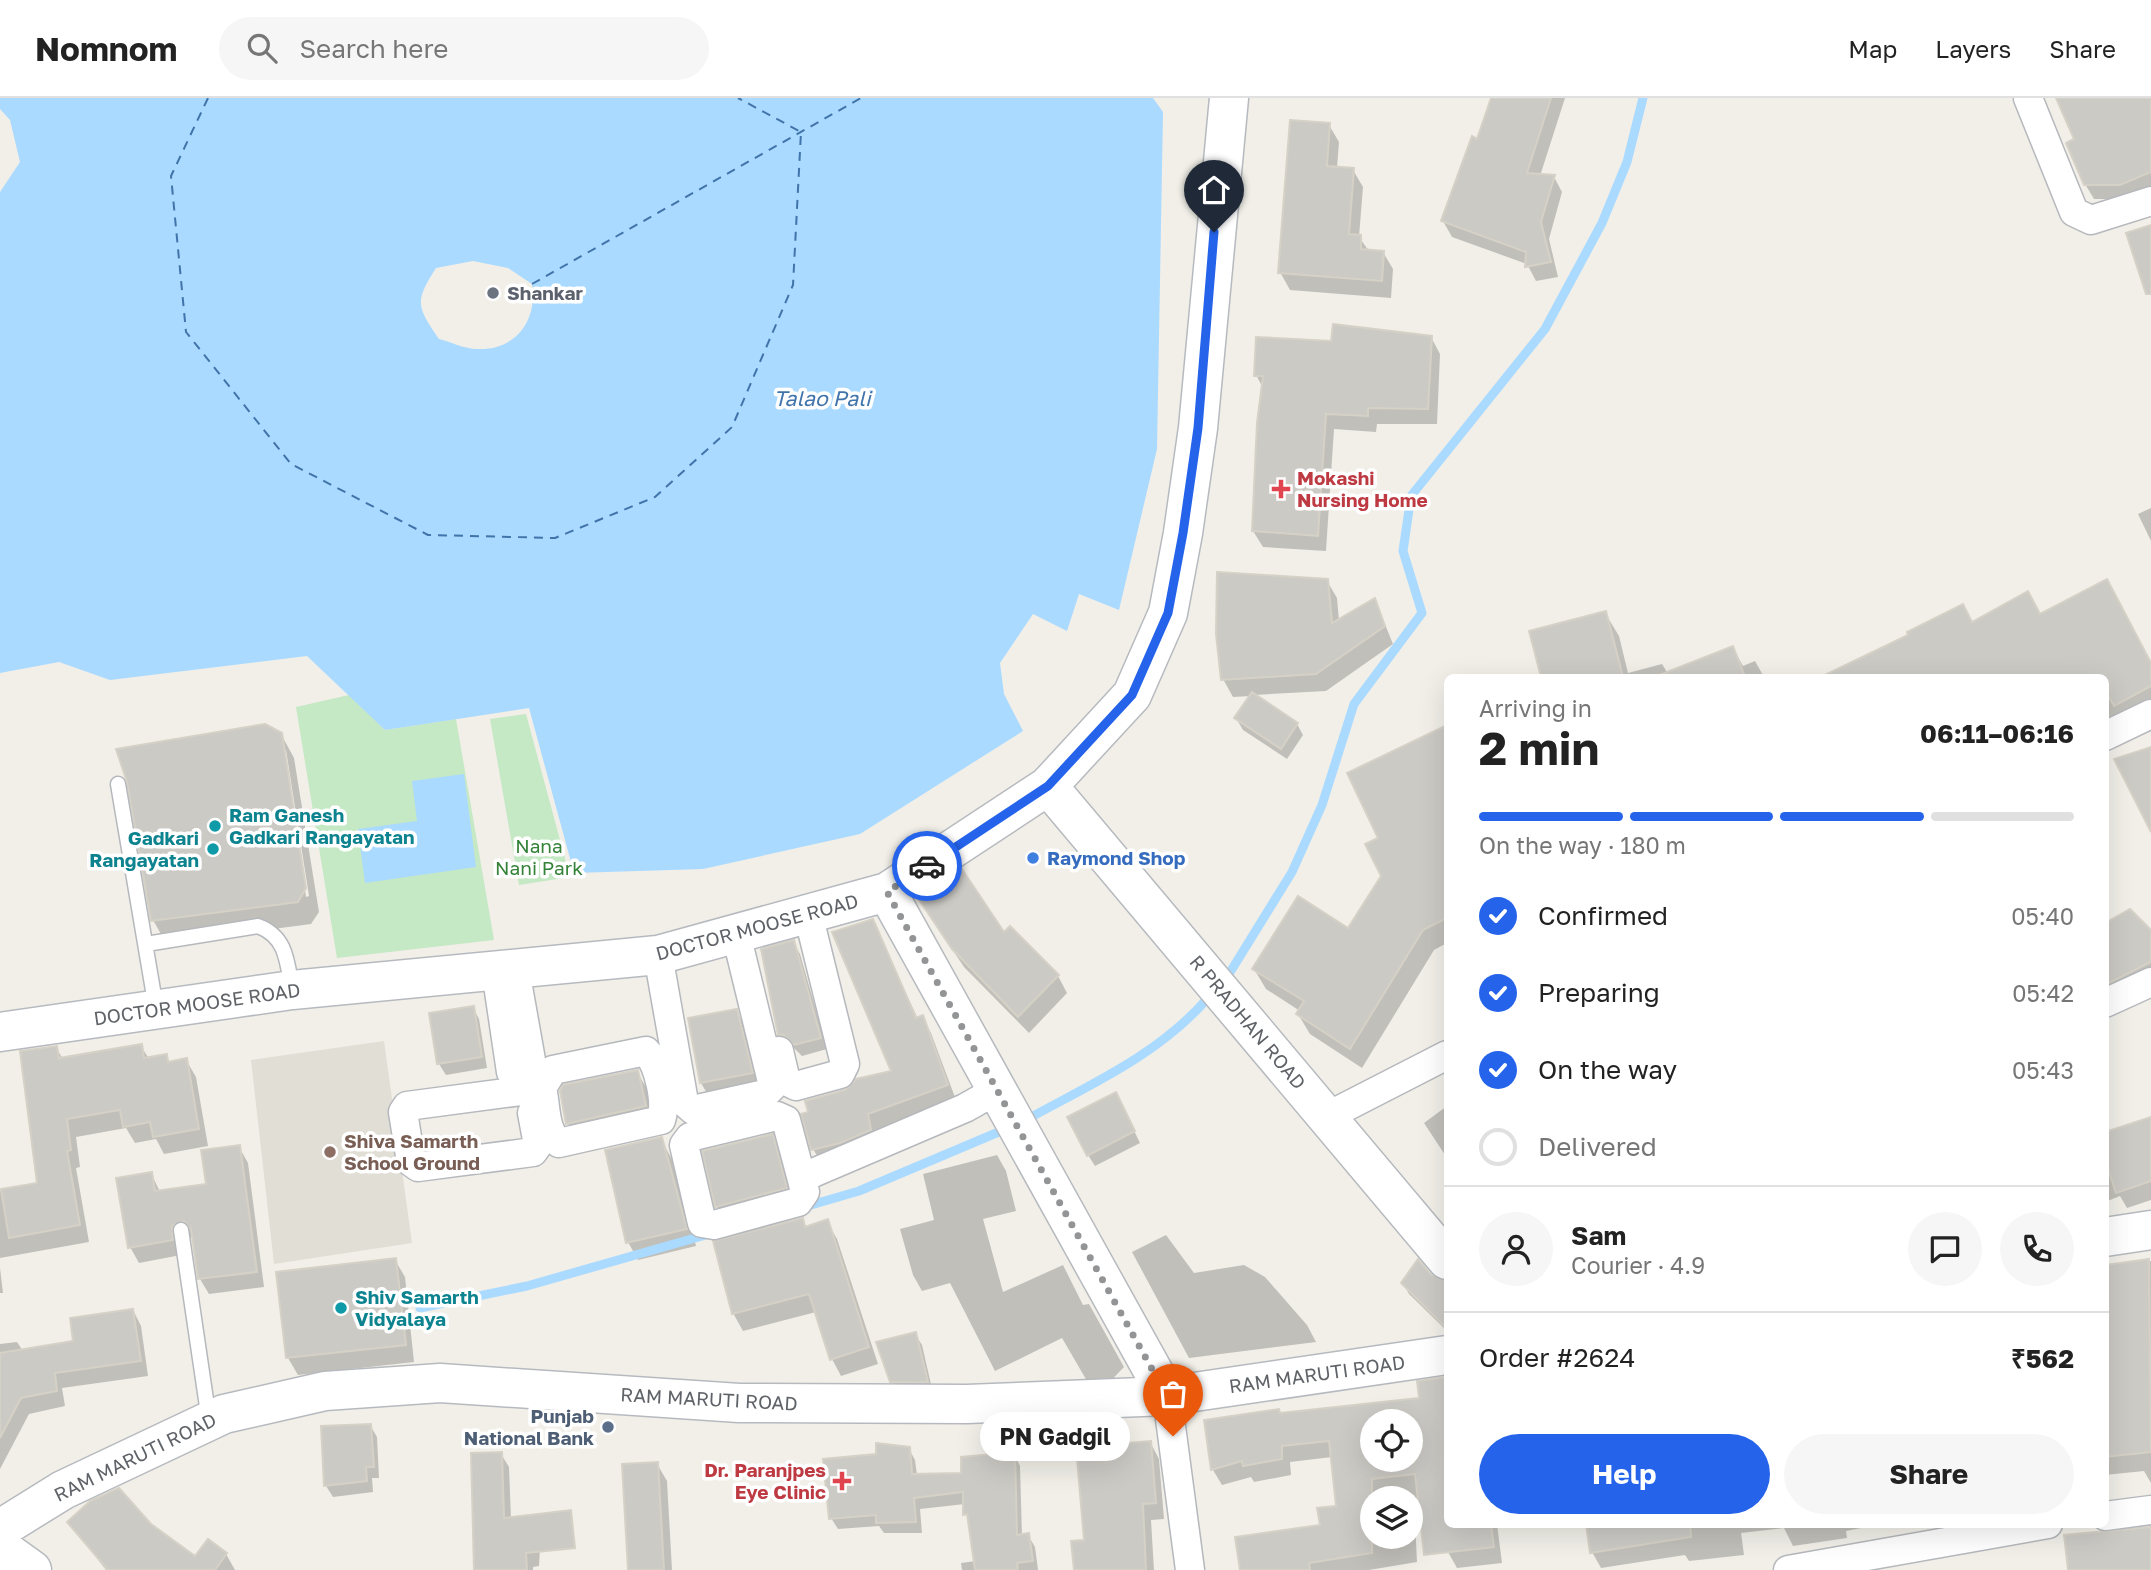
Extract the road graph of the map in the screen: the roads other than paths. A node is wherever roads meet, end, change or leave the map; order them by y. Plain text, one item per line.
1 (1228, 98) edge
2 (2028, 98) edge
3 (2151, 201) edge
4 (2151, 714) edge
5 (2109, 734) edge
6 (118, 784) dead end
7 (1048, 786) junction
8 (887, 892) junction
9 (808, 914) junction
10 (743, 932) junction
11 (146, 944) junction
12 (658, 955) junction
13 (505, 971) junction
14 (2151, 982) edge
15 (292, 990) junction
16 (2109, 1001) edge
17 (156, 1010) junction
18 (0, 1032) edge
19 (1444, 1057) edge
20 (528, 1079) junction
21 (446, 1084) dead end
22 (997, 1090) junction
23 (788, 1098) dead end
24 (1328, 1116) junction
25 (807, 1177) junction
26 (181, 1230) dead end
27 (2151, 1230) edge
28 (2109, 1236) edge
29 (1444, 1256) edge
30 (1444, 1355) edge
31 (1167, 1396) junction
32 (209, 1421) junction
33 (2151, 1510) edge
34 (2109, 1515) edge
35 (2025, 1528) edge
36 (8, 1554) edge
37 (1190, 1570) edge
38 (1788, 1570) edge

1 - 7 street, DOCTOR MOOSE ROAD
2 - 3 street
4 - 5 street
6 - 11 lane
7 - 8 street, DOCTOR MOOSE ROAD
7 - 24 street, R PRADHAN ROAD
8 - 9 street, DOCTOR MOOSE ROAD
8 - 22 street
9 - 10 street, DOCTOR MOOSE ROAD
9 - 10 street
10 - 12 street, DOCTOR MOOSE ROAD
10 - 12 street
11 - 15 lane
11 - 17 lane
12 - 13 street, DOCTOR MOOSE ROAD
13 - 15 street, DOCTOR MOOSE ROAD
13 - 20 street
14 - 16 street
15 - 17 street, DOCTOR MOOSE ROAD
17 - 18 street, DOCTOR MOOSE ROAD
19 - 24 street
20 - 20 street
20 - 20 street
20 - 21 street
22 - 25 street
22 - 31 street
23 - 25 street
24 - 29 street, R PRADHAN ROAD
25 - 25 street
26 - 32 lane
27 - 28 street
30 - 31 street, RAM MARUTI ROAD
31 - 32 street, RAM MARUTI ROAD
31 - 37 street
32 - 36 street, RAM MARUTI ROAD
33 - 34 street
35 - 38 street

